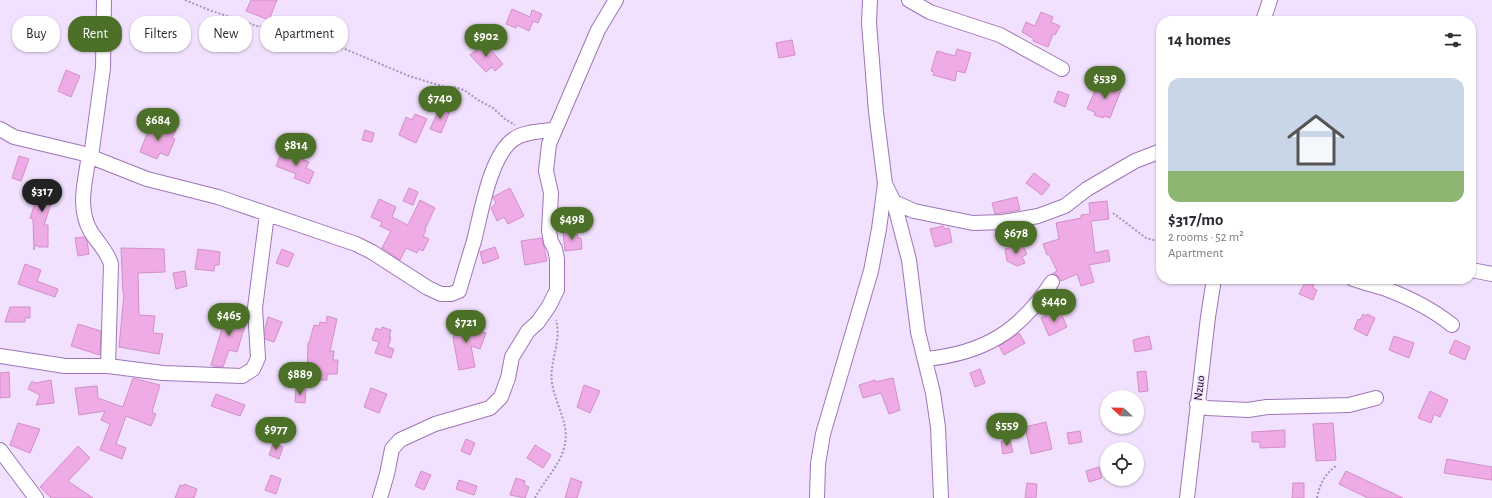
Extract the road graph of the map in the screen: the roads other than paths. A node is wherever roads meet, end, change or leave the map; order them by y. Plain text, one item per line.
1 (104, 0) edge
2 (616, 0) edge
3 (870, 0) edge
4 (909, 0) edge
5 (1270, 0) edge
6 (1265, 16) edge
7 (1062, 69) dead end
8 (0, 129) edge
9 (555, 129) junction
10 (1156, 153) edge
11 (90, 157) junction
12 (885, 184) junction
13 (894, 202) junction
14 (267, 214) junction
15 (1476, 271) edge
16 (1492, 274) edge
17 (1052, 282) dead end
18 (1213, 284) edge
19 (1371, 284) edge
20 (1452, 324) dead end
21 (0, 356) edge
22 (926, 359) junction
23 (108, 366) junction
24 (1376, 398) dead end
25 (1197, 404) junction
26 (0, 450) edge
27 (36, 498) edge
28 (380, 498) edge
29 (818, 498) edge
30 (941, 498) edge
31 (1187, 498) edge

1 - 11 street
2 - 9 street
3 - 12 street
4 - 7 street
5 - 6 street
8 - 11 street
9 - 14 street
9 - 28 street
10 - 13 street
11 - 14 street
11 - 23 street
12 - 13 street
12 - 29 street
13 - 22 street
14 - 23 street
15 - 16 street
17 - 22 street
18 - 25 street, Nzuo
19 - 20 street
21 - 23 street
22 - 30 street
24 - 25 street
25 - 31 street, Nzuo
26 - 27 street

